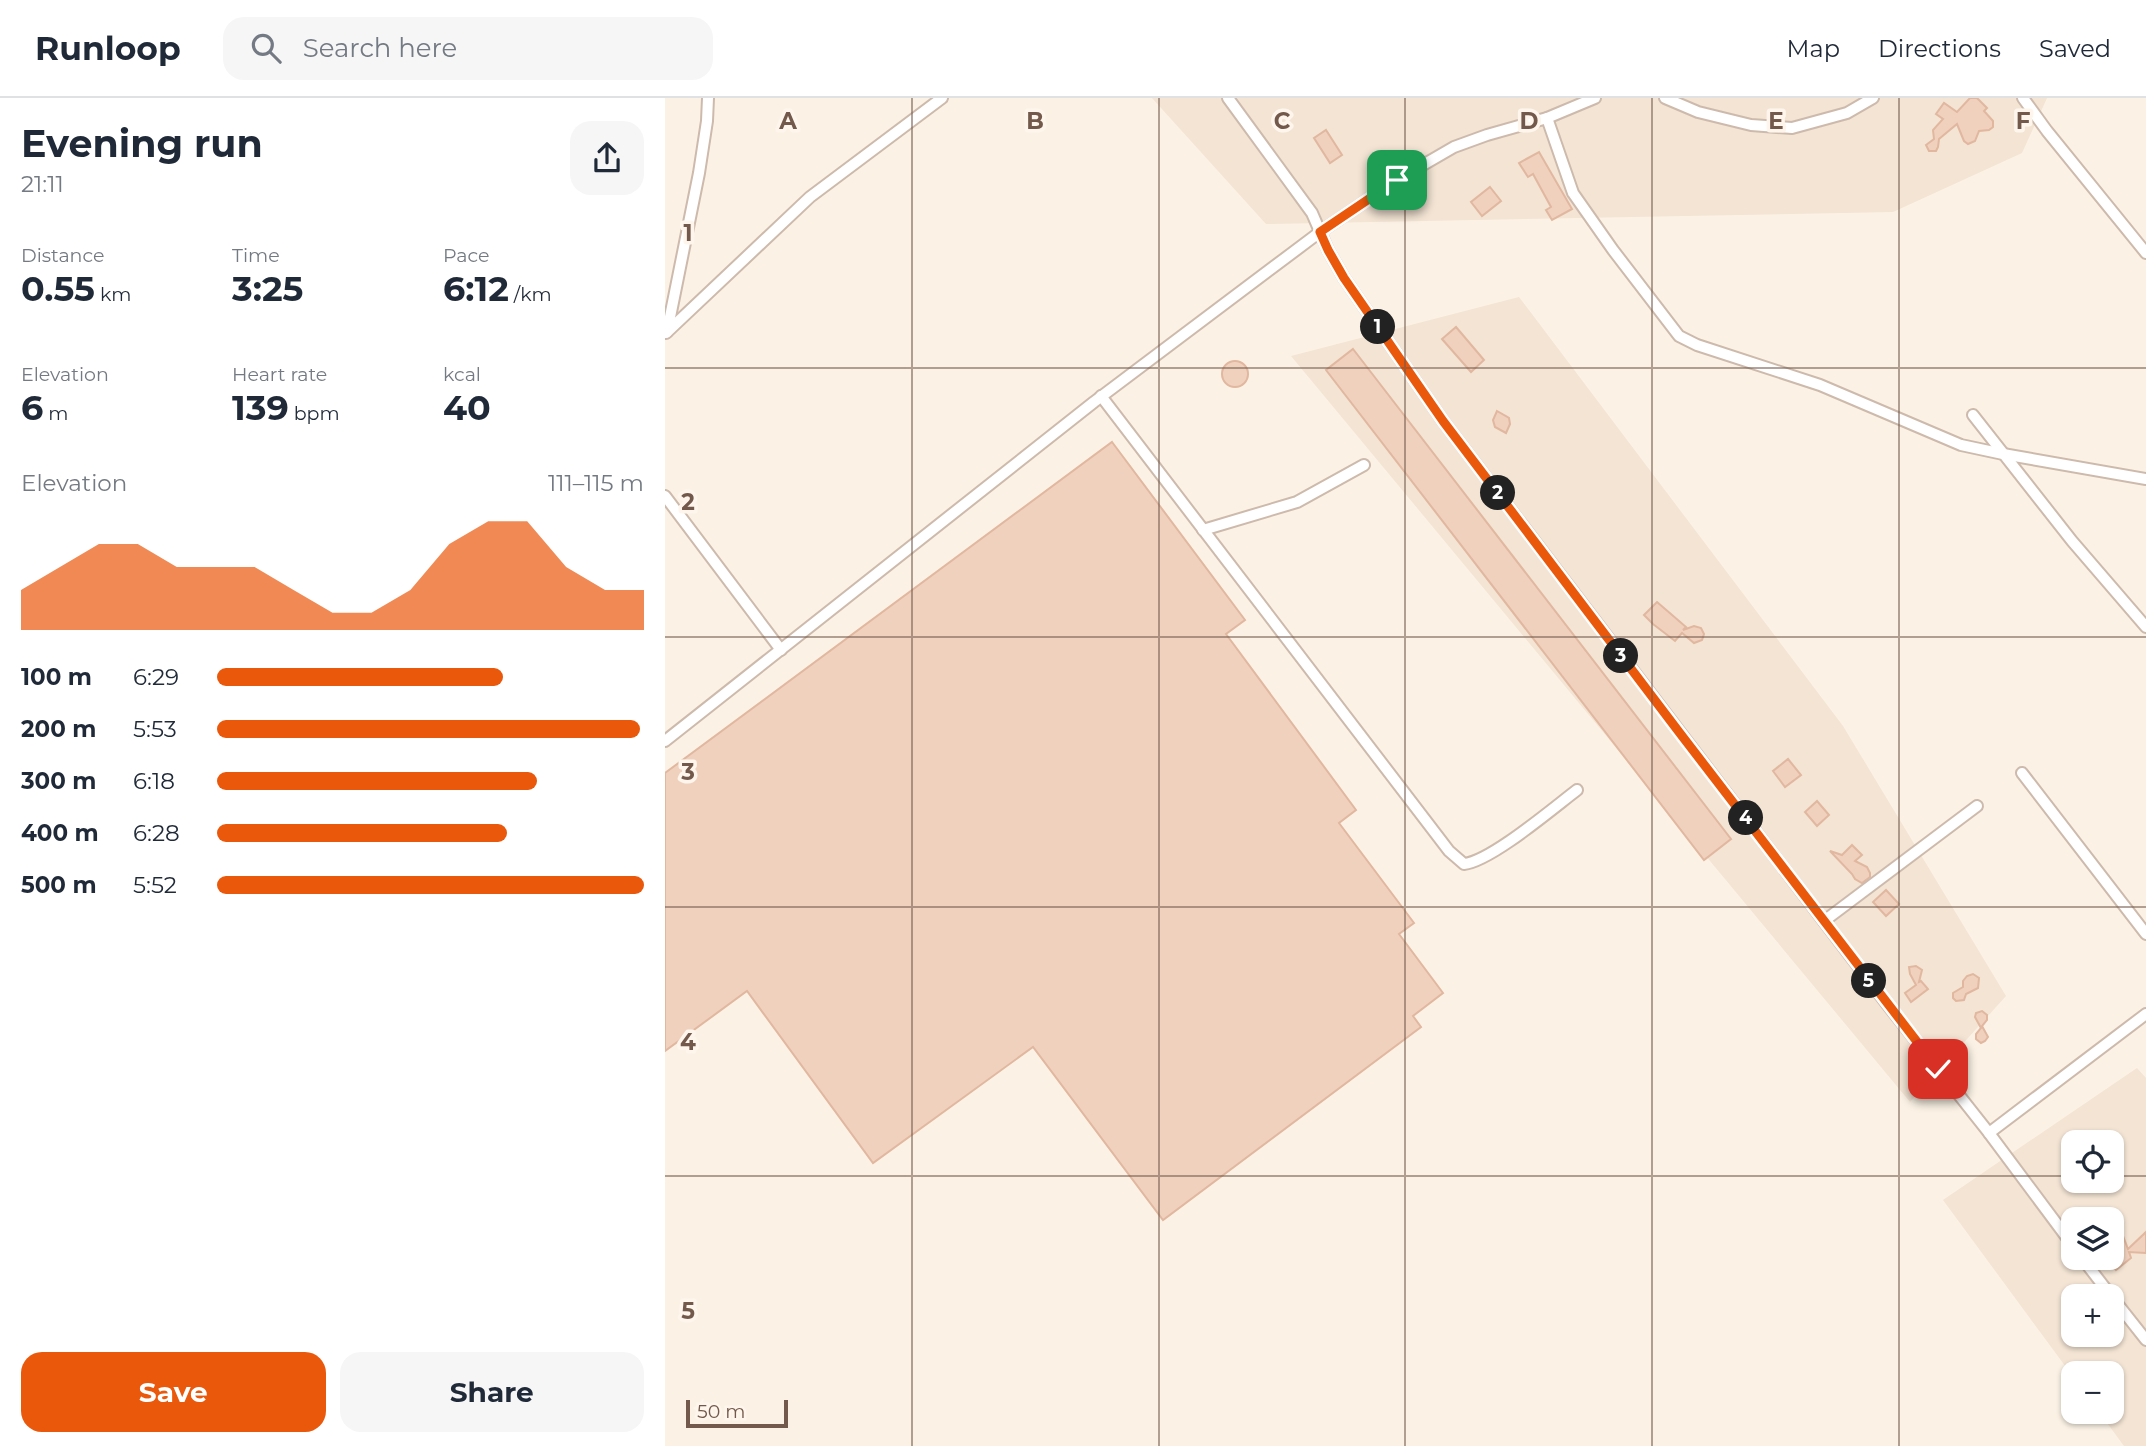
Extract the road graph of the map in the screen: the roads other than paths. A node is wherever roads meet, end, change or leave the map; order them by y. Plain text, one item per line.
1 (708, 98) edge
2 (942, 98) edge
3 (1228, 98) edge
4 (1595, 98) edge
5 (1665, 98) edge
6 (1873, 98) edge
7 (2023, 98) edge
8 (1547, 118) junction
9 (1320, 232) junction
10 (2146, 253) edge
11 (666, 333) edge
12 (1101, 396) junction
13 (1973, 415) dead end
14 (2003, 454) junction
15 (1364, 465) dead end
16 (2146, 479) edge
17 (665, 495) edge
18 (1203, 530) junction
19 (2146, 627) edge
20 (781, 650) junction
21 (665, 741) edge
22 (2022, 773) dead end
23 (1577, 790) dead end
24 (1977, 806) dead end
25 (1824, 921) junction
26 (2146, 934) edge
27 (2146, 1014) edge
28 (1989, 1133) junction
29 (2061, 1230) edge
30 (2091, 1270) edge
31 (2102, 1284) edge
32 (2124, 1312) edge
33 (2146, 1340) edge

1 - 11 street
2 - 11 street
3 - 9 street
4 - 8 street
5 - 6 street
7 - 10 street
8 - 9 street
8 - 14 street
9 - 12 street
9 - 25 street
12 - 18 street
12 - 20 street
13 - 14 street
14 - 16 street
14 - 19 street
15 - 18 street
17 - 20 street
18 - 23 street
20 - 21 street
22 - 26 street
24 - 25 street
25 - 28 street
27 - 28 street
28 - 29 street
30 - 31 street
32 - 33 street

